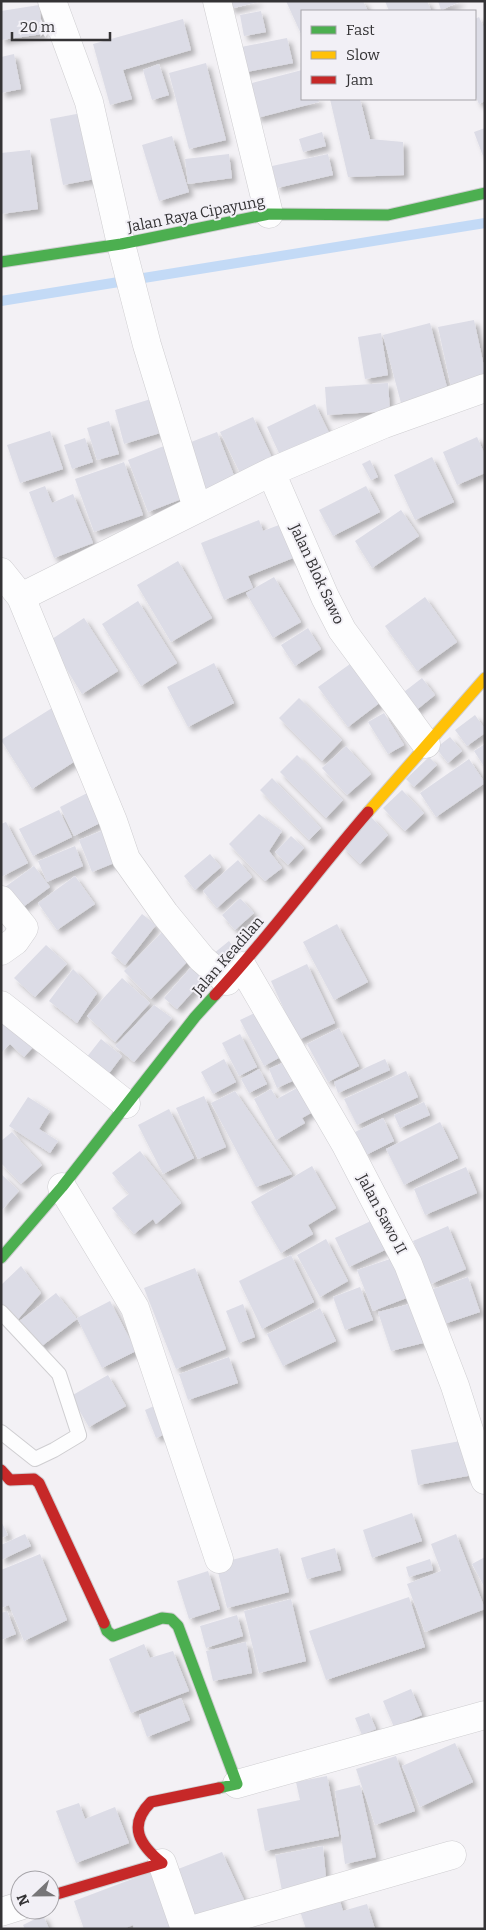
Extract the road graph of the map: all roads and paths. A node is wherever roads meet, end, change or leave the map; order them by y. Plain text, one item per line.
1 (52, 1) edge
2 (216, 1) edge
3 (485, 193) edge
4 (269, 214) junction
5 (123, 249) junction
6 (1, 262) edge
7 (485, 388) edge
8 (271, 472) junction
9 (197, 508) junction
10 (1, 572) edge
11 (21, 597) junction
12 (485, 678) edge
13 (426, 744) junction
14 (1, 900) edge
15 (1, 951) edge
16 (234, 973) junction
17 (1, 1005) edge
18 (126, 1104) junction
19 (62, 1187) junction
20 (1, 1258) edge
21 (1, 1312) edge
22 (1, 1432) edge
23 (1, 1470) edge
24 (485, 1480) edge
25 (219, 1559) dead end
26 (485, 1716) edge
27 (237, 1784) junction
28 (452, 1854) dead end
29 (162, 1863) junction
30 (60, 1893) edge
31 (185, 1929) edge
32 (195, 1929) edge

1 - 5 street
2 - 4 street
3 - 4 main road, Jalan Raya Cipayung
4 - 5 main road, Jalan Raya Cipayung
5 - 6 main road, Jalan Raya Cipayung
5 - 9 street
7 - 8 street
8 - 9 street
8 - 13 street, Jalan Blok Sawo
9 - 11 street
10 - 11 street, Jalan Sawo II
11 - 16 street, Jalan Sawo II
12 - 13 main road, Jalan Keadilan
13 - 16 main road, Jalan Keadilan
14 - 15 street
16 - 18 main road, Jalan Keadilan
16 - 24 street, Jalan Sawo II
17 - 18 street
18 - 19 main road, Jalan Keadilan
19 - 20 main road, Jalan Keadilan
19 - 25 street
21 - 22 lane
23 - 27 main road
26 - 27 street
27 - 29 main road
28 - 32 street
29 - 30 main road
29 - 31 street

